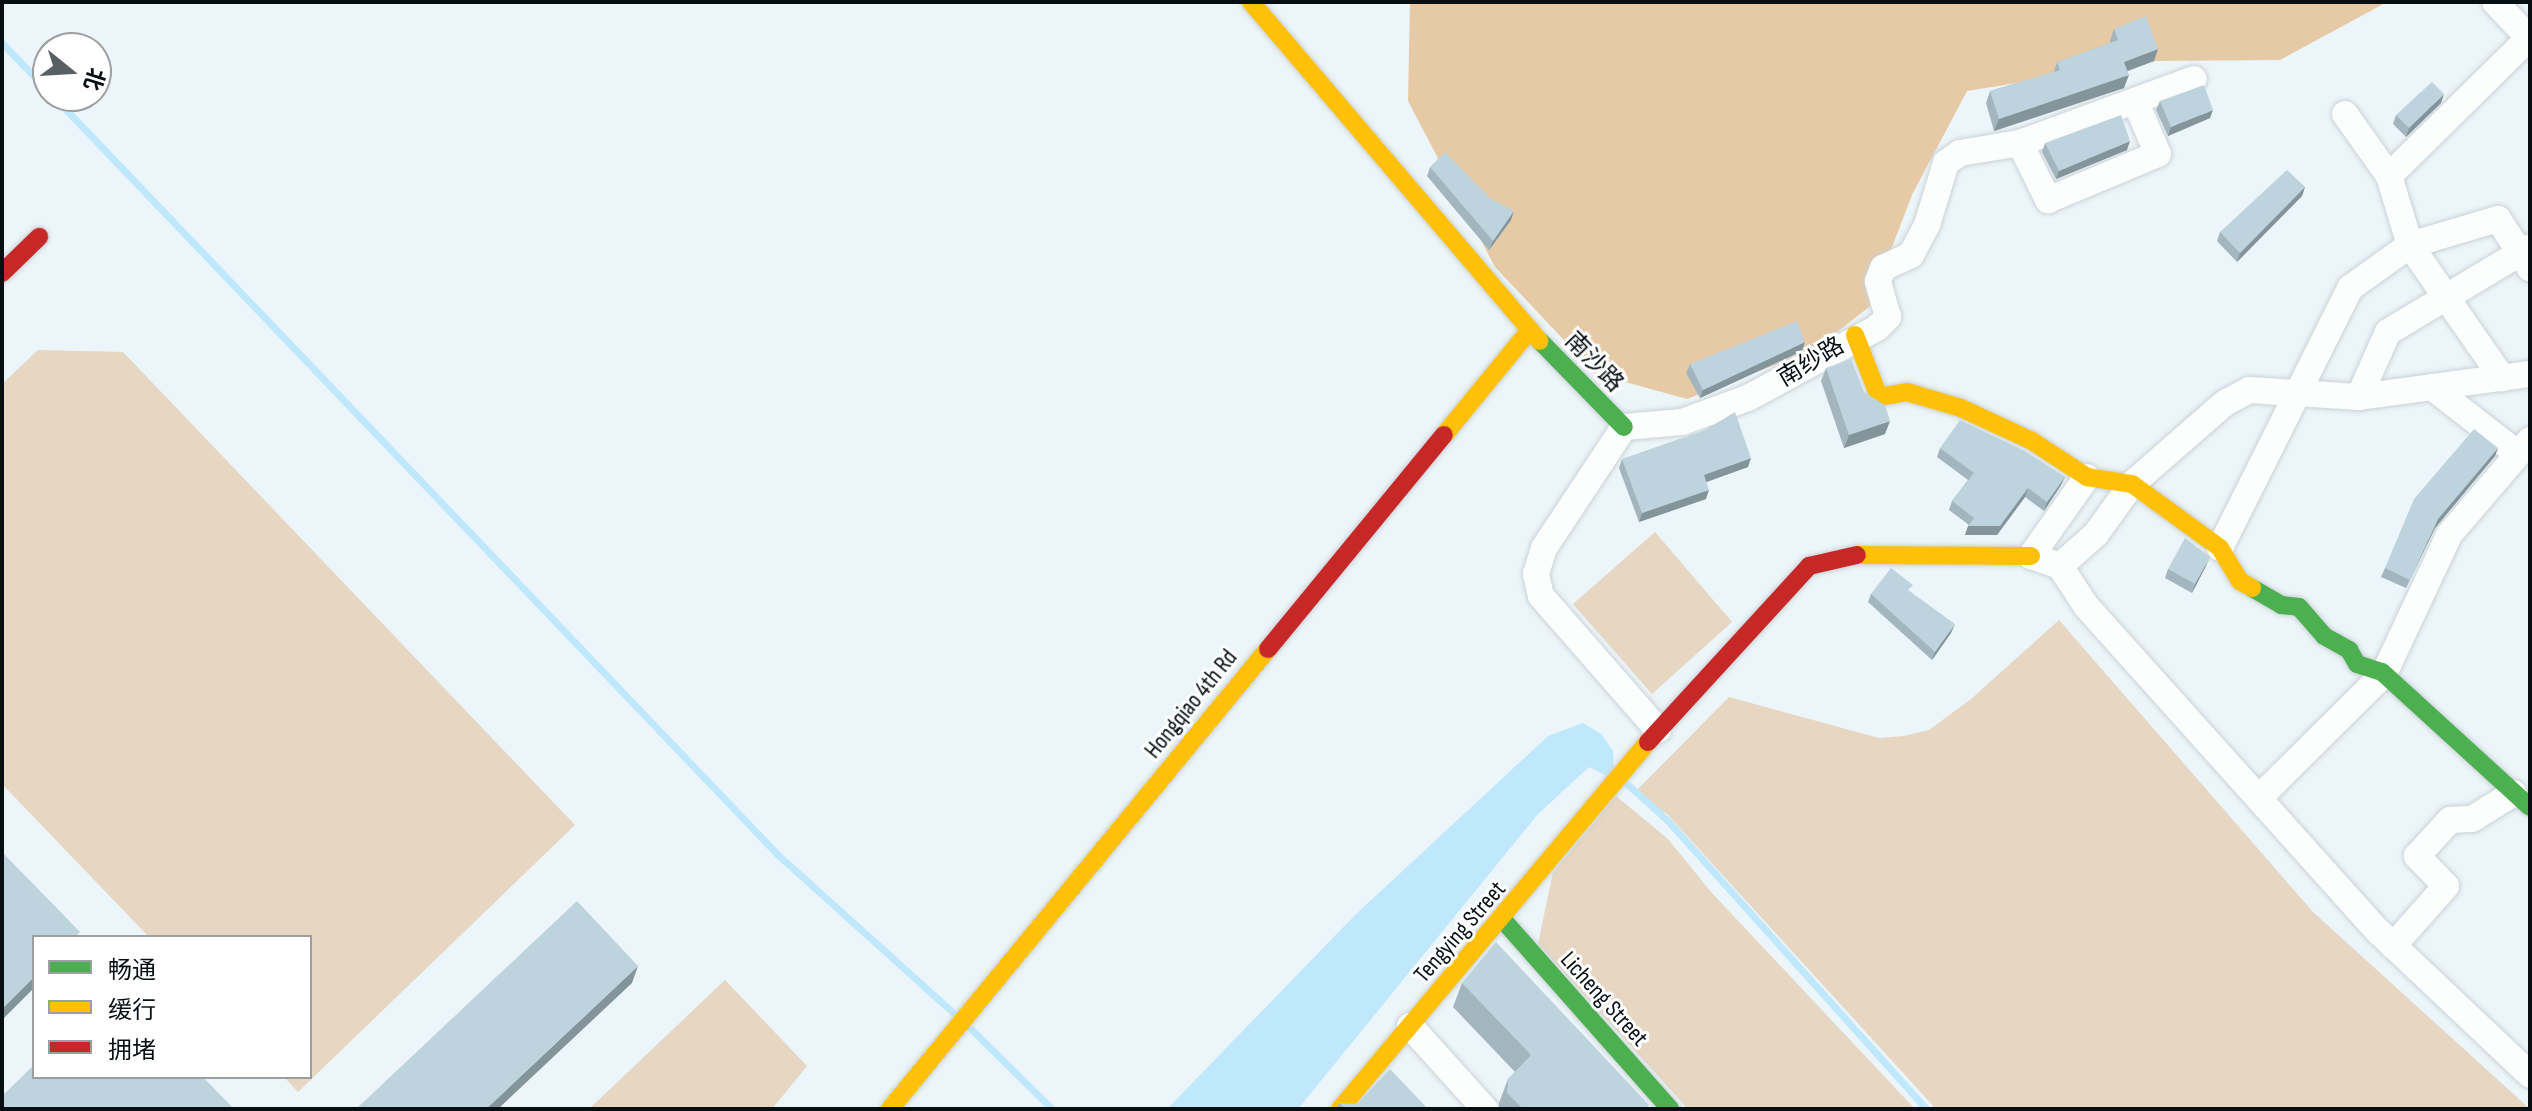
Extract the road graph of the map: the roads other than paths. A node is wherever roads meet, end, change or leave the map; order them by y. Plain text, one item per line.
1 (1251, 2) edge
2 (2495, 2) edge
3 (2529, 38) edge
4 (2194, 79) dead end
5 (2136, 103) junction
6 (2345, 114) dead end
7 (2020, 143) junction
8 (2389, 176) junction
9 (39, 237) dead end
10 (2410, 245) junction
11 (2527, 257) edge
12 (2, 273) edge
13 (2447, 298) junction
14 (1530, 330) junction
15 (1855, 335) junction
16 (2530, 374) edge
17 (2502, 378) junction
18 (2432, 387) junction
19 (2298, 391) junction
20 (2359, 397) junction
21 (1624, 427) junction
22 (2524, 447) edge
23 (2087, 477) junction
24 (2132, 484) junction
25 (2220, 548) junction
26 (2031, 556) junction
27 (2060, 566) junction
28 (2384, 674) junction
29 (1658, 730) junction
30 (2261, 796) junction
31 (2522, 800) edge
32 (1503, 920) junction
33 (2393, 946) junction
34 (1410, 1026) junction
35 (2529, 1073) edge
36 (890, 1109) edge
37 (1340, 1109) edge
38 (1485, 1109) edge
39 (1670, 1109) edge

1 - 14 street, 南沙路
2 - 3 street
3 - 8 street
4 - 5 street
5 - 7 street
5 - 7 street
6 - 8 street
7 - 15 street
8 - 10 street
9 - 12 street
10 - 11 street
10 - 13 street
10 - 19 street
11 - 13 street
13 - 17 street
13 - 20 street
14 - 21 street, 南沙路
14 - 36 street, Hongqiao 4th Rd
15 - 21 street, 南纱路
15 - 23 street, 南纱路
16 - 17 street
17 - 18 street
18 - 20 street
18 - 22 street
19 - 20 street
19 - 24 street
19 - 25 street
21 - 29 street
22 - 28 street
23 - 24 street, 南纱路
23 - 26 street
24 - 25 street
24 - 27 street
25 - 28 street
26 - 27 street
26 - 29 street, Tengying Street
27 - 30 street
28 - 30 street
28 - 31 street
29 - 32 street, Tengying Street
30 - 33 street
31 - 33 street
32 - 34 street, Tengying Street
32 - 39 street, Licheng Street
33 - 35 street
34 - 37 street, Tengying Street
34 - 38 street

